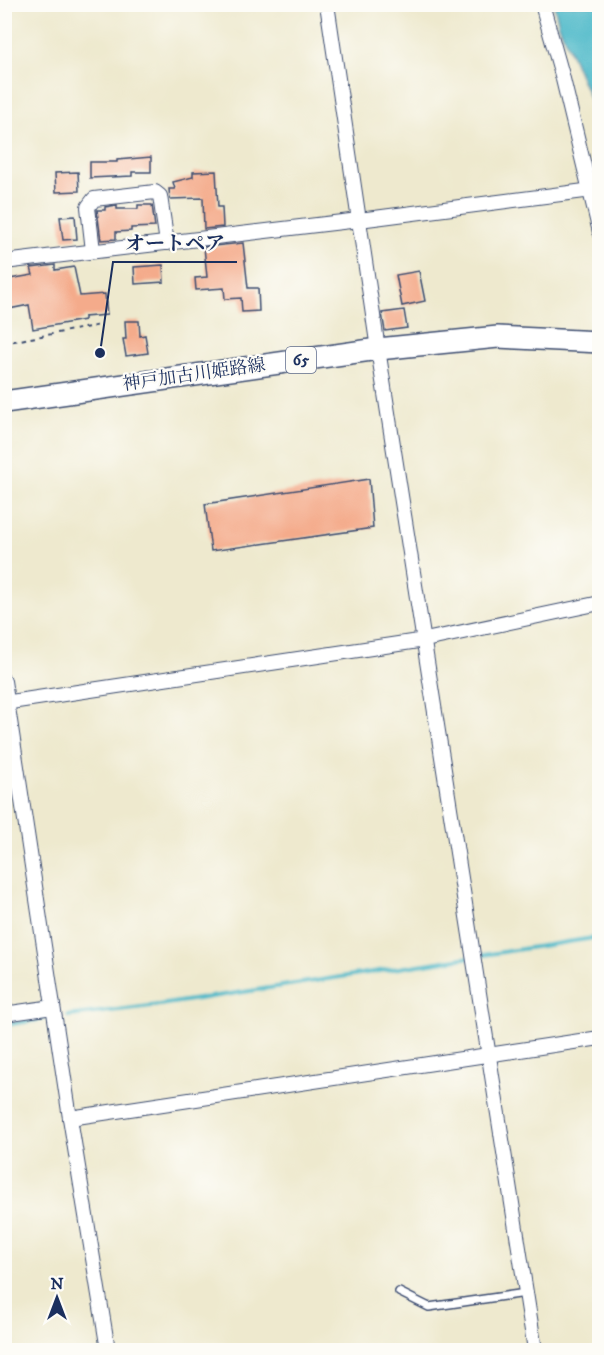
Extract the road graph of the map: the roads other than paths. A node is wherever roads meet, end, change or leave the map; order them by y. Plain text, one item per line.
1 (327, 4) edge
2 (542, 4) edge
3 (594, 190) edge
4 (359, 220) junction
5 (600, 232) edge
6 (167, 243) junction
7 (93, 251) junction
8 (4, 262) edge
9 (600, 342) edge
10 (378, 350) junction
11 (4, 402) edge
12 (600, 603) edge
13 (425, 640) junction
14 (4, 681) edge
15 (6, 703) edge
16 (53, 1007) junction
17 (4, 1014) edge
18 (600, 1038) edge
19 (489, 1053) junction
20 (70, 1118) junction
21 (399, 1292) dead end
22 (526, 1293) junction
23 (108, 1350) edge
24 (535, 1350) edge

1 - 4 street
2 - 3 street
3 - 4 street
3 - 5 street
4 - 6 street
4 - 10 street
6 - 7 street
6 - 7 street
7 - 8 street
9 - 10 main road, 神戸加古川姫路線 / 65
10 - 11 main road, 神戸加古川姫路線 / 65
10 - 13 street
12 - 13 street
13 - 15 street
13 - 19 street
14 - 15 street
15 - 16 street
16 - 17 street
16 - 20 street
18 - 19 street
19 - 20 street
19 - 22 street
20 - 23 street
21 - 22 lane
22 - 24 street

